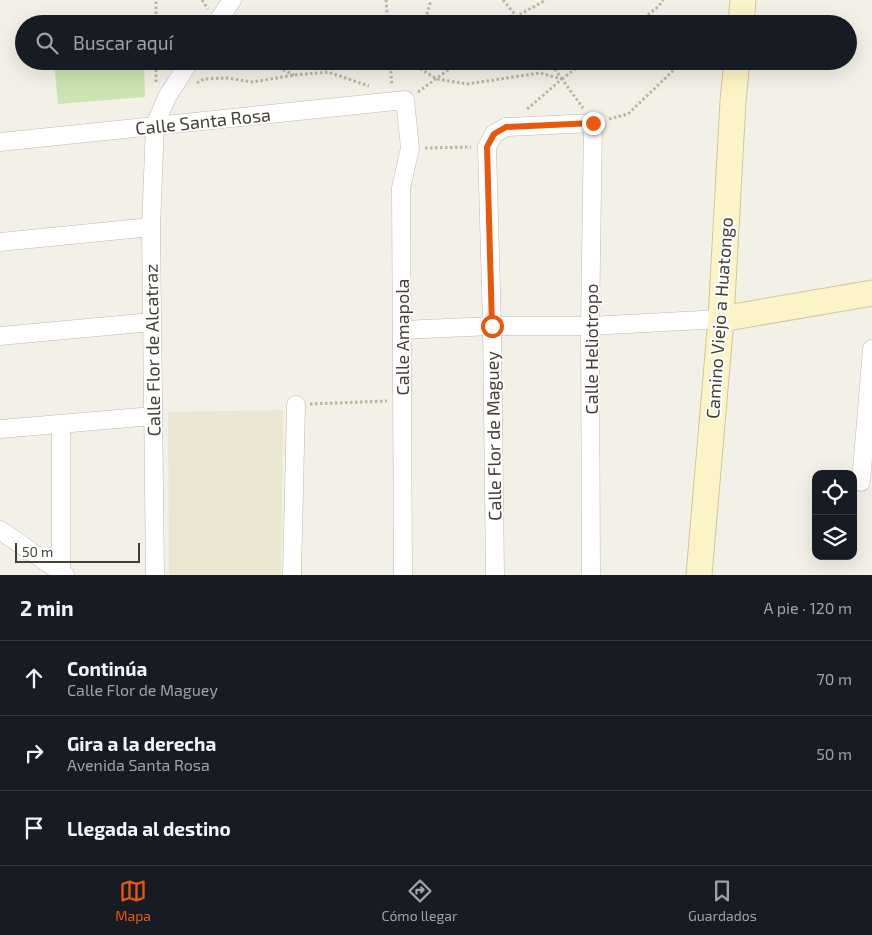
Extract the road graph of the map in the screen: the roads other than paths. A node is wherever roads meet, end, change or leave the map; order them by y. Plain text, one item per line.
1 (232, 0) edge
2 (743, 0) edge
3 (222, 15) edge
4 (742, 15) edge
5 (185, 70) edge
6 (736, 70) edge
7 (405, 100) joint
8 (155, 125) junction
9 (0, 142) edge
10 (487, 147) joint
11 (151, 227) junction
12 (0, 242) edge
13 (872, 293) edge
14 (721, 319) junction
15 (152, 322) junction
16 (492, 326) junction
17 (590, 326) junction
18 (402, 330) junction
19 (0, 336) edge
20 (872, 349) edge
21 (296, 405) road end
22 (153, 416) junction
23 (61, 424) junction
24 (0, 429) edge
25 (862, 482) dead end
26 (0, 530) edge
27 (63, 574) edge
28 (155, 575) edge
29 (292, 575) edge
30 (403, 575) edge
31 (495, 575) edge
32 (591, 575) edge
33 (699, 575) edge

1 - 3 street
2 - 4 main road
5 - 8 street
6 - 14 main road, Camino Viejo a Huatongo
7 - 8 street, Calle Santa Rosa
7 - 18 street, Calle Amapola
8 - 9 street, Calle Santa Rosa
8 - 11 street, Calle Flor de Alcatraz
10 - 16 street, Calle Flor de Maguey
10 - 17 street, Calle Heliotropo
11 - 12 street
11 - 15 street, Calle Flor de Alcatraz
13 - 14 main road
14 - 17 street
14 - 33 main road, Camino Viejo a Huatongo
15 - 19 street
15 - 22 street, Calle Flor de Alcatraz
16 - 17 street
16 - 18 street
16 - 31 street, Calle Flor de Maguey
17 - 32 street, Calle Heliotropo
18 - 30 street, Calle Amapola
20 - 25 street
21 - 29 street
22 - 23 street
22 - 28 street, Calle Flor de Alcatraz
23 - 24 street
23 - 27 street
26 - 27 street

